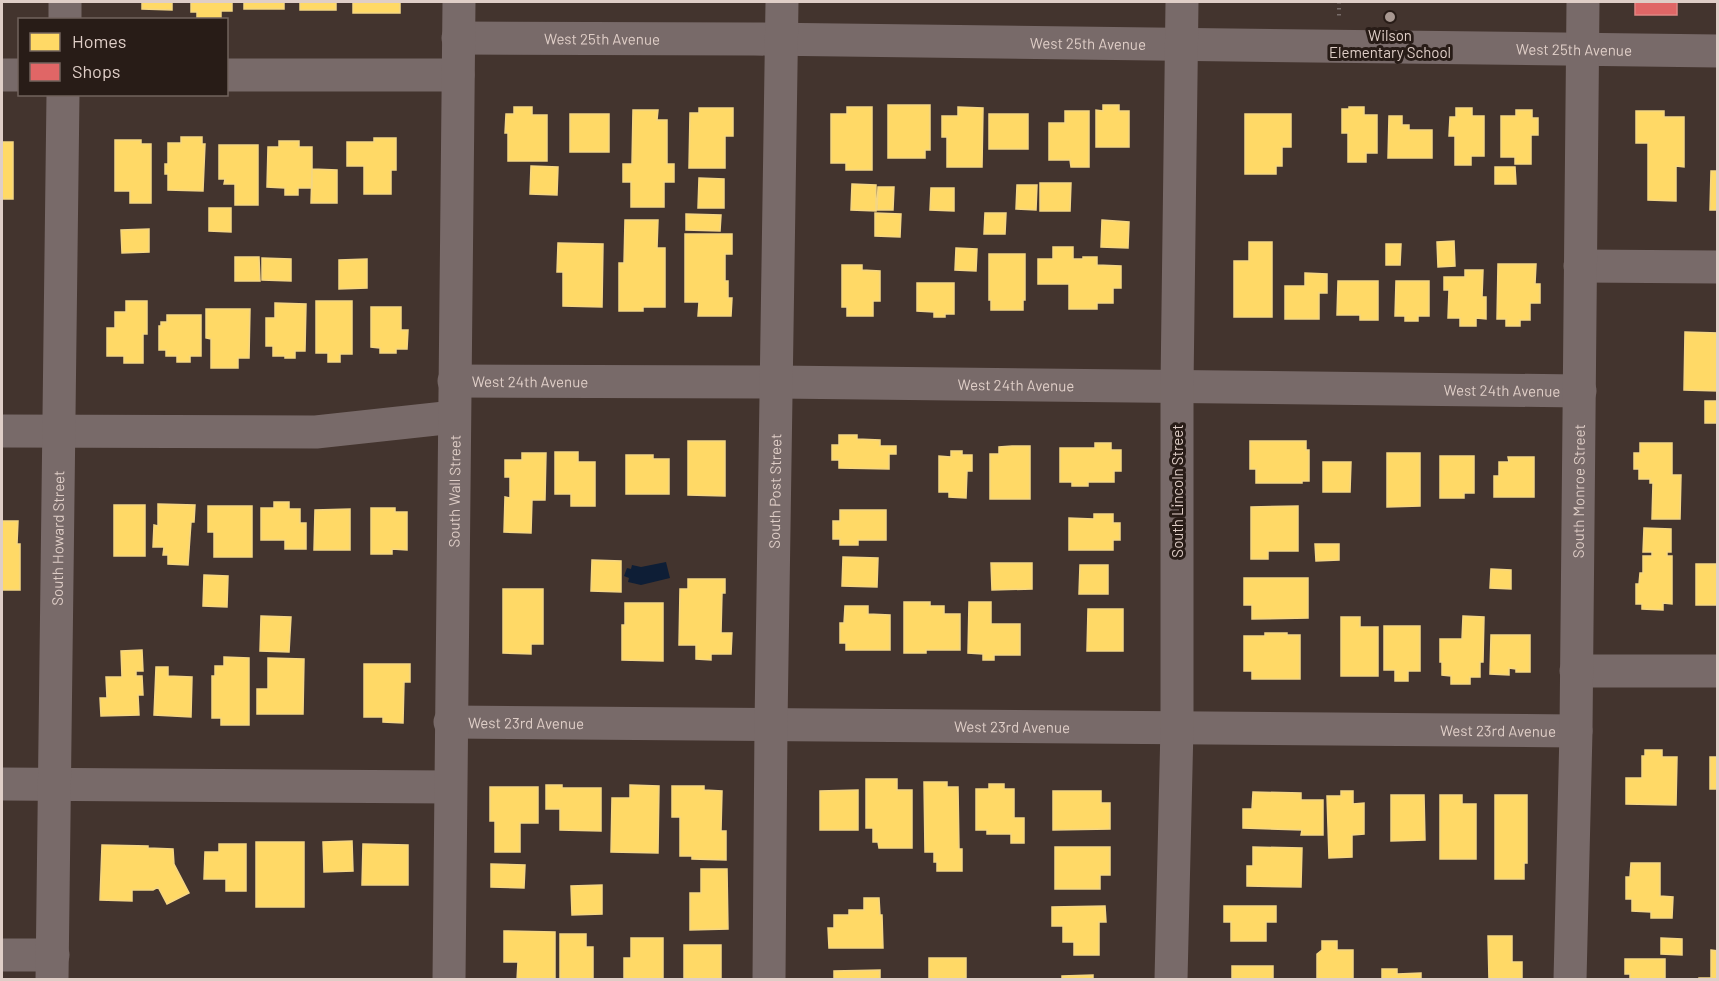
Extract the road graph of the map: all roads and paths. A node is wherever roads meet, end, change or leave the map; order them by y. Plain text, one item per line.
1 (65, 2) edge
2 (459, 2) edge
3 (782, 2) edge
4 (1182, 2) edge
5 (1339, 2) edge
6 (1583, 2) edge
7 (65, 18) edge
8 (1339, 18) dead end
9 (458, 38) junction
10 (781, 40) junction
11 (1181, 45) junction
12 (1582, 50) junction
13 (1718, 51) edge
14 (2, 75) edge
15 (18, 75) edge
16 (228, 75) edge
17 (458, 75) junction
18 (63, 96) edge
19 (1580, 266) junction
20 (1718, 267) edge
21 (454, 381) junction
22 (777, 382) junction
23 (1177, 386) junction
24 (1580, 391) junction
25 (454, 417) junction
26 (2, 431) edge
27 (59, 431) junction
28 (1576, 670) junction
29 (1718, 670) edge
30 (450, 722) junction
31 (771, 725) junction
32 (1177, 727) junction
33 (1576, 731) junction
34 (2, 784) edge
35 (54, 784) junction
36 (450, 787) junction
37 (2, 955) edge
38 (52, 967) edge
39 (448, 980) edge
40 (769, 980) edge
41 (1171, 980) edge
42 (1569, 980) edge

1 - 7 street
2 - 9 street, South Wall Street
3 - 10 street, South Post Street
4 - 11 street, South Lincoln Street
5 - 8 path
6 - 12 street, South Monroe Street
9 - 10 street, West 25th Avenue
9 - 17 street, South Wall Street
10 - 11 street, West 25th Avenue
10 - 22 street, South Post Street
11 - 12 street, West 25th Avenue
11 - 23 street, South Lincoln Street
12 - 13 street, West 25th Avenue
12 - 19 street, South Monroe Street
14 - 15 street
16 - 17 street
17 - 21 street, South Wall Street
18 - 27 street, South Howard Street
19 - 20 street
19 - 24 street, South Monroe Street
21 - 22 street, West 24th Avenue
21 - 25 street, South Wall Street
22 - 23 street, West 24th Avenue
22 - 31 street, South Post Street
23 - 24 street, West 24th Avenue
23 - 32 street, South Lincoln Street
24 - 28 street, South Monroe Street
25 - 27 street
25 - 30 street, South Wall Street
26 - 27 street
27 - 35 street, South Howard Street
28 - 29 street
28 - 33 street, South Monroe Street
30 - 31 street, West 23rd Avenue
30 - 36 street, South Wall Street
31 - 32 street, West 23rd Avenue
31 - 40 street, South Post Street
32 - 33 street, West 23rd Avenue
32 - 41 street, South Lincoln Street
33 - 42 street, South Monroe Street
34 - 35 street
35 - 36 street
35 - 38 street, South Howard Street
36 - 39 street, South Wall Street
37 - 38 street

